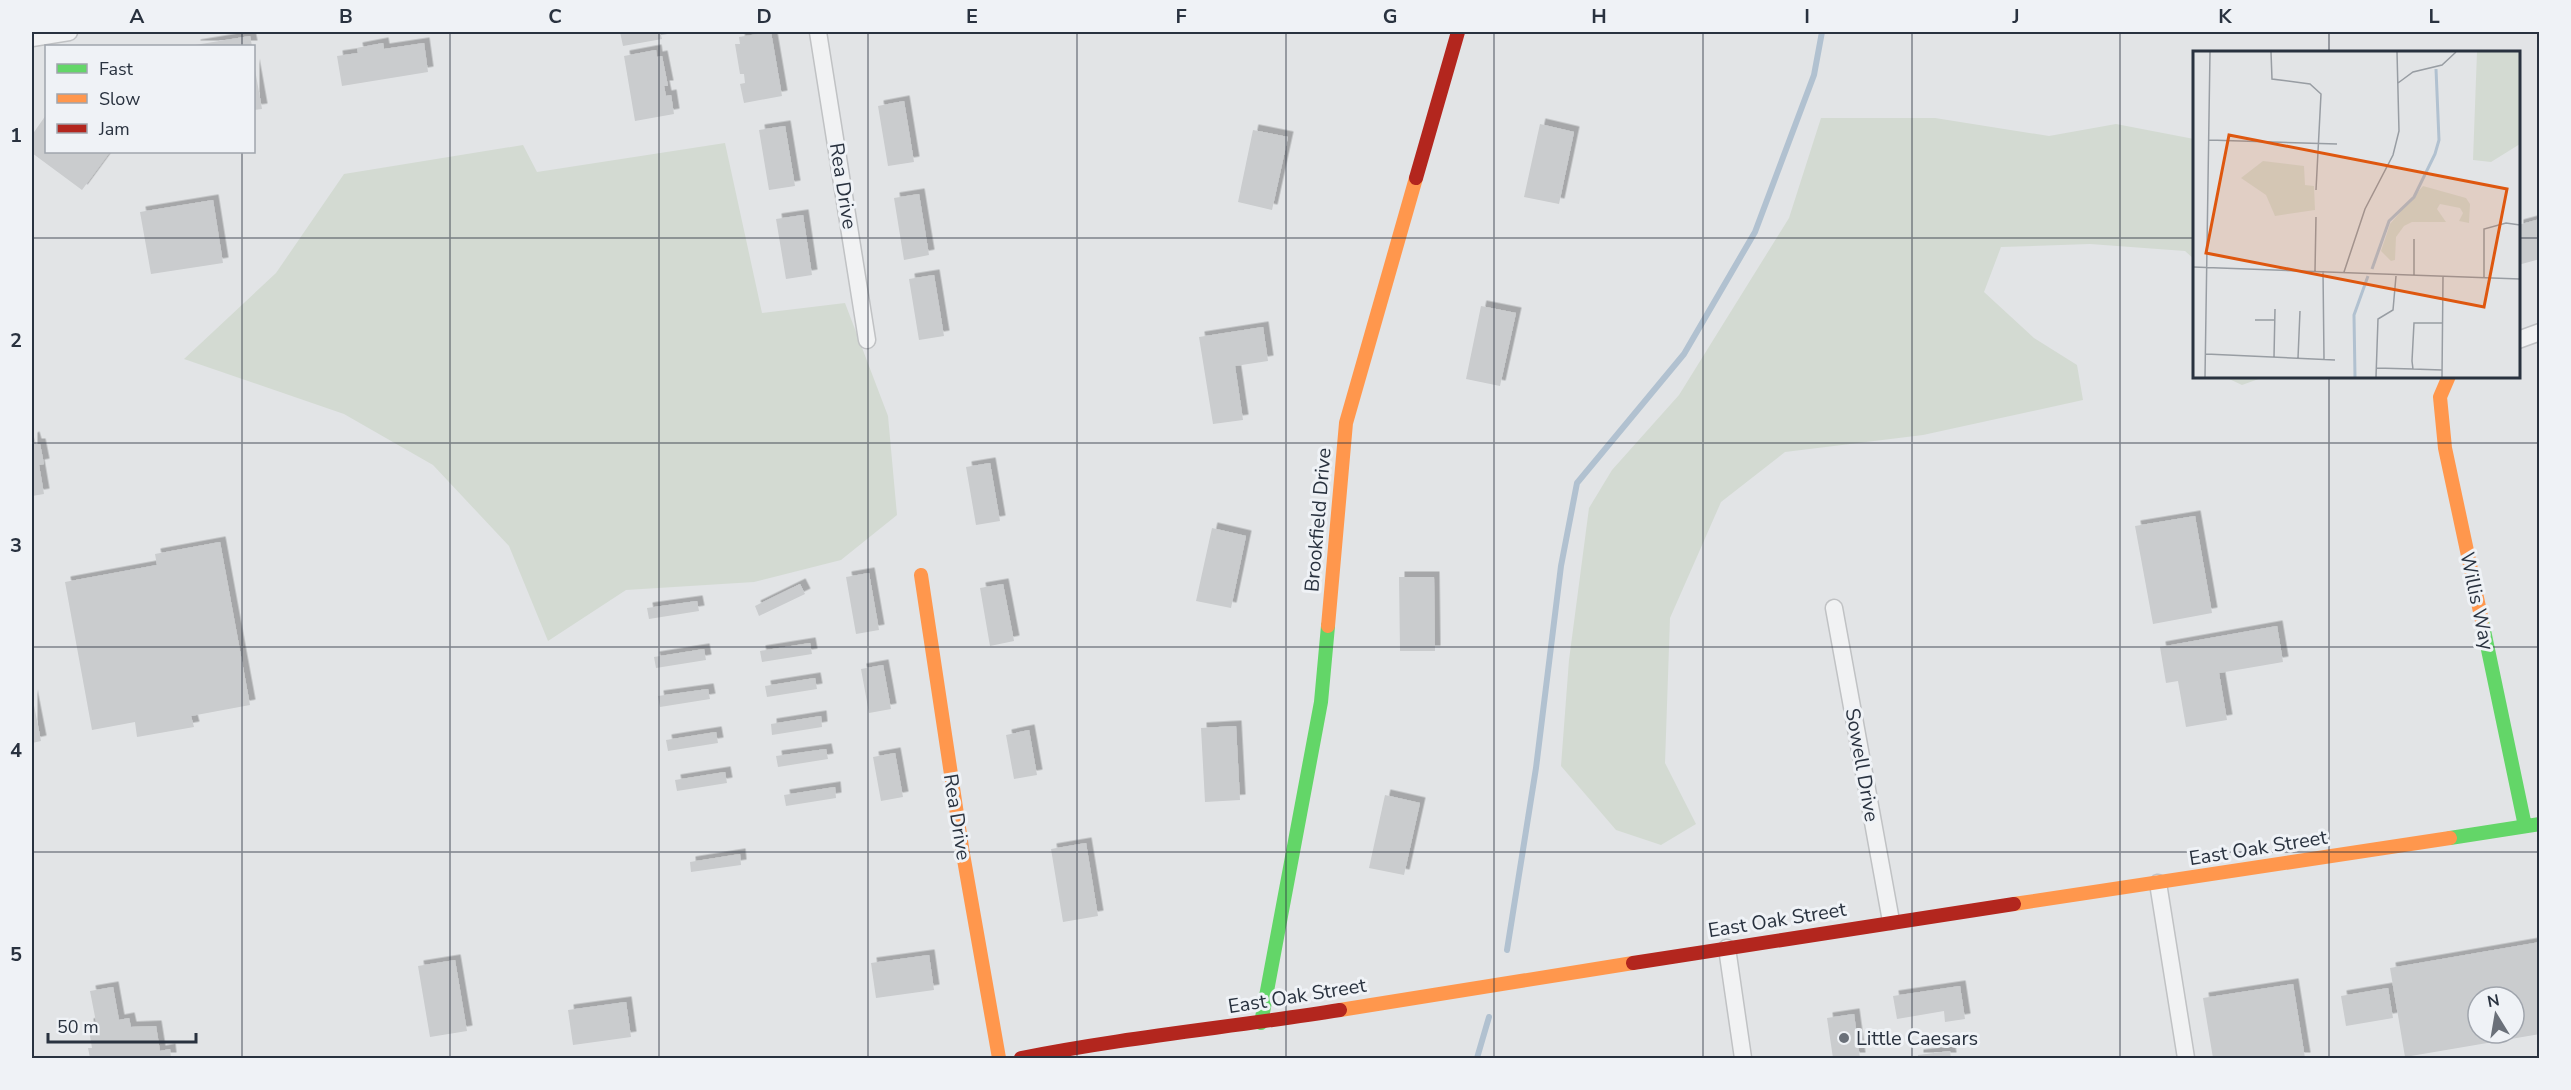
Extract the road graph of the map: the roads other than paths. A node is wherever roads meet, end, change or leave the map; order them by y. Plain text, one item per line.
1 (69, 32) edge
2 (818, 32) edge
3 (1458, 32) edge
4 (32, 38) edge
5 (2540, 332) edge
6 (2520, 339) edge
7 (867, 340) dead end
8 (2448, 378) edge
9 (921, 575) dead end
10 (1834, 608) dead end
11 (2532, 825) edge
12 (2158, 883) junction
13 (1891, 921) junction
14 (1727, 948) junction
15 (1261, 1023) junction
16 (1076, 1053) edge
17 (999, 1059) edge
18 (1022, 1059) edge
19 (1743, 1059) edge
20 (2186, 1059) edge

1 - 4 street
2 - 7 street, Rea Drive
3 - 15 main road, Brookfield Drive
5 - 6 street
8 - 11 main road, Willis Way
9 - 17 main road, Rea Drive
10 - 13 street, Sowell Drive
11 - 12 main road, East Oak Street
12 - 13 main road, East Oak Street
12 - 20 street
13 - 14 main road, East Oak Street
14 - 15 main road, East Oak Street
14 - 19 street
15 - 16 main road, East Oak Street
16 - 18 main road, East Oak Street

